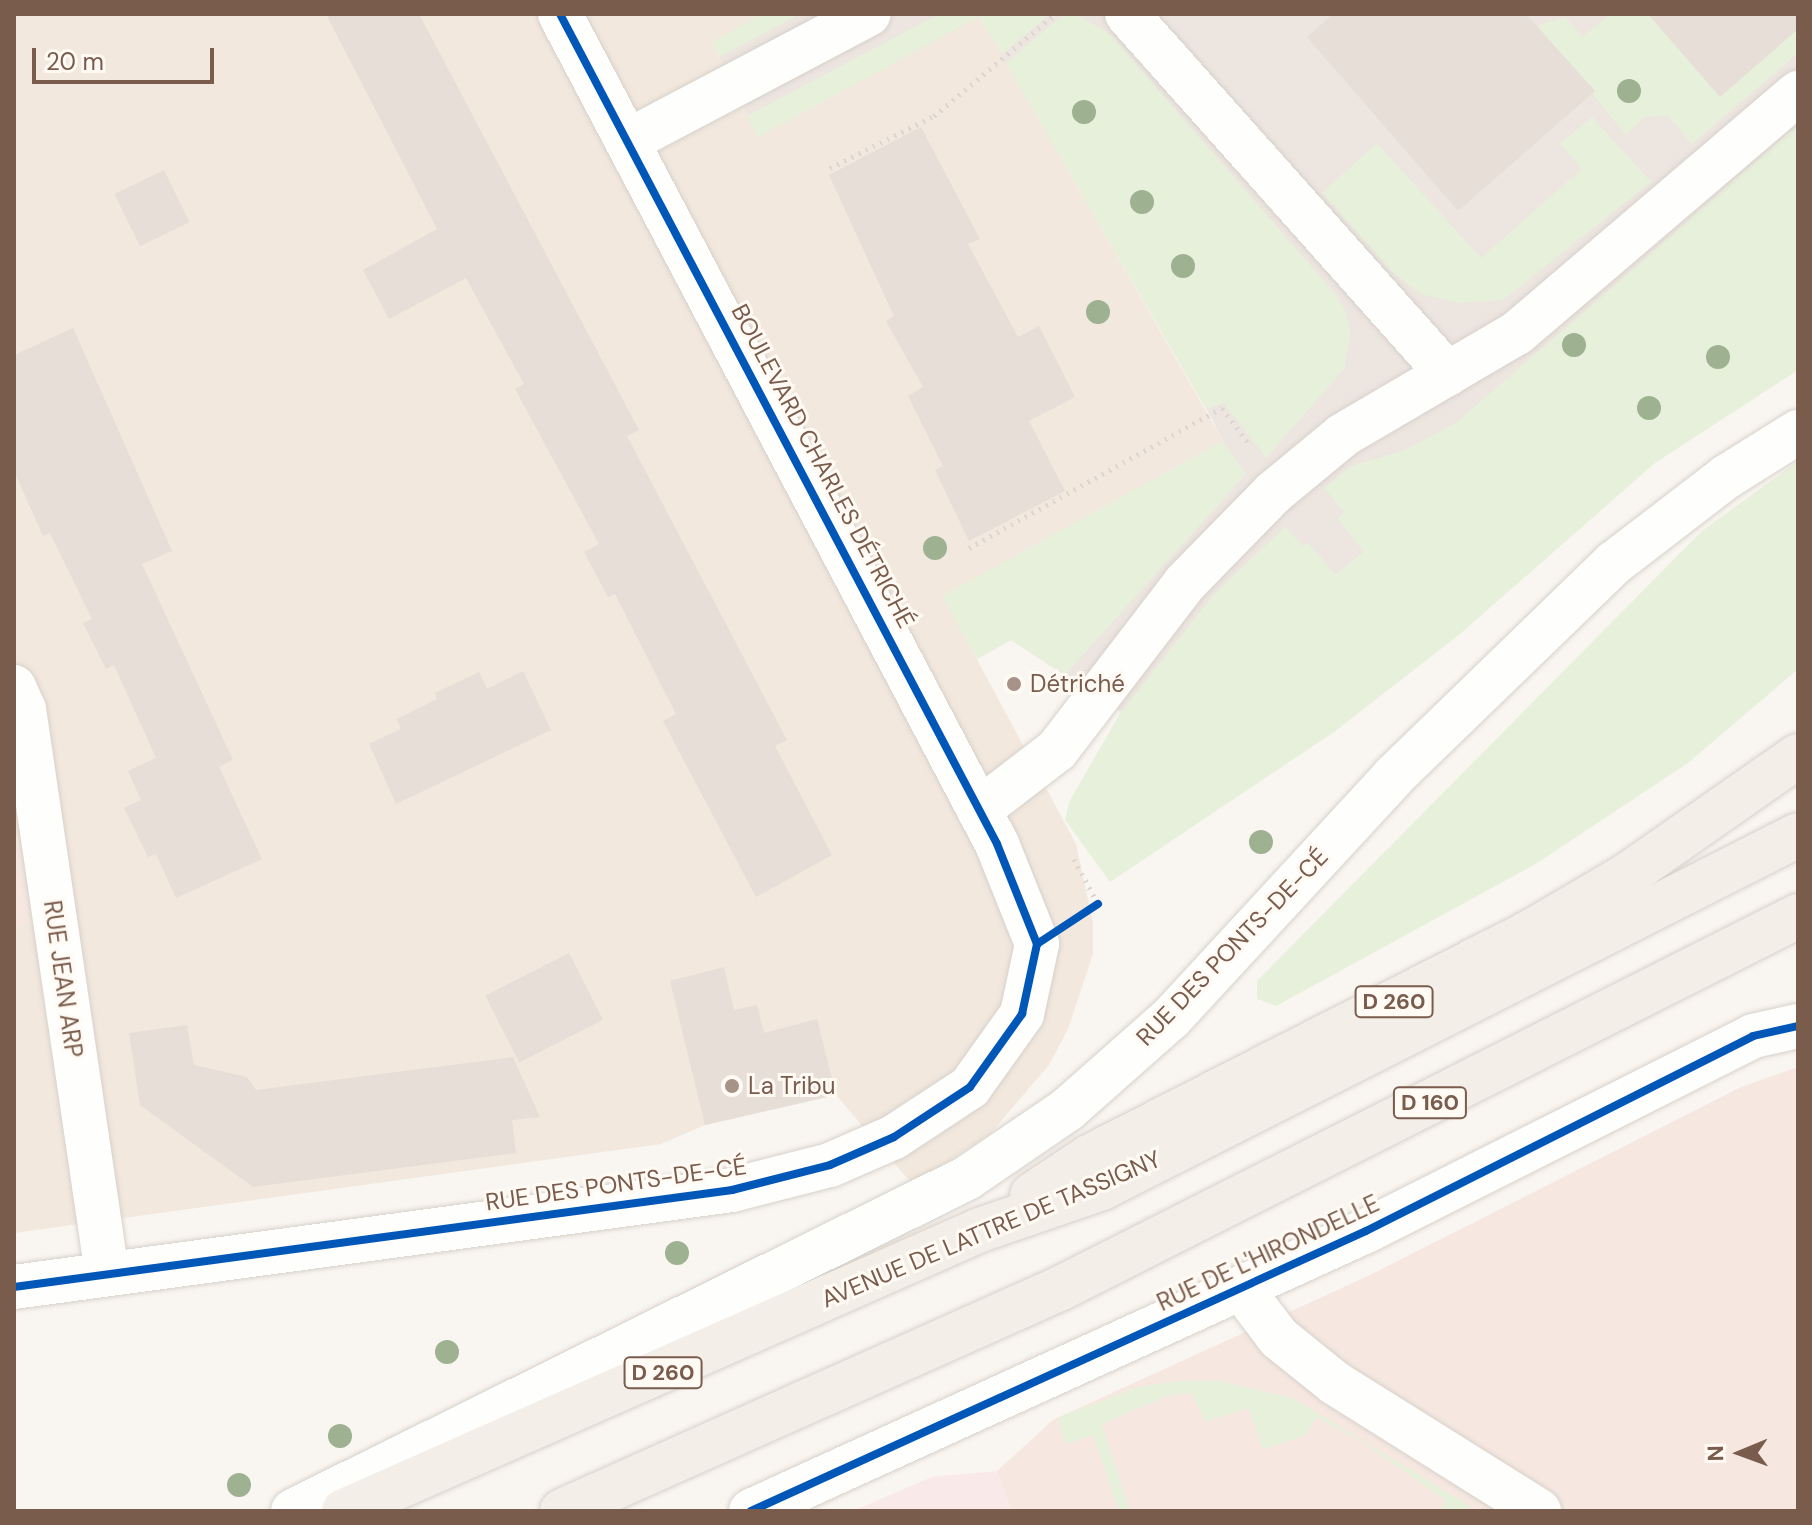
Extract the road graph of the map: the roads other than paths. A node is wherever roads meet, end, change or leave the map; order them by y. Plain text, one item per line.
1 (560, 14) edge
2 (869, 14) edge
3 (1127, 14) edge
4 (1798, 93) edge
5 (628, 141) junction
6 (1448, 374) junction
7 (1798, 432) edge
8 (14, 687) edge
9 (1798, 756) edge
10 (979, 810) junction
11 (1798, 835) edge
12 (1798, 916) edge
13 (1037, 944) joint
14 (1798, 1026) edge
15 (980, 1230) junction
16 (107, 1274) junction
17 (14, 1287) edge
18 (1241, 1288) junction
19 (293, 1511) edge
20 (344, 1511) edge
21 (562, 1511) edge
22 (751, 1511) edge
23 (1539, 1511) edge

1 - 5 street, BOULEVARD CHARLES DÉTRICHÉ
2 - 5 street
3 - 6 street
4 - 6 street
5 - 10 street, BOULEVARD CHARLES DÉTRICHÉ
6 - 10 street
7 - 19 street, RUE DES PONTS-DE-CÉ
8 - 16 street, RUE JEAN ARP
9 - 15 main road, D 260
10 - 13 street, BOULEVARD CHARLES DÉTRICHÉ
11 - 15 main road, AVENUE DE LATTRE DE TASSIGNY / D 260
12 - 21 main road, D 160
13 - 16 street, RUE DES PONTS-DE-CÉ
14 - 18 street, RUE DE L'HIRONDELLE
15 - 20 main road, AVENUE DE LATTRE DE TASSIGNY / D 260
16 - 17 street, RUE DES PONTS-DE-CÉ
18 - 22 street, RUE DE L'HIRONDELLE
18 - 23 street, RUE DE L'HIRONDELLE

